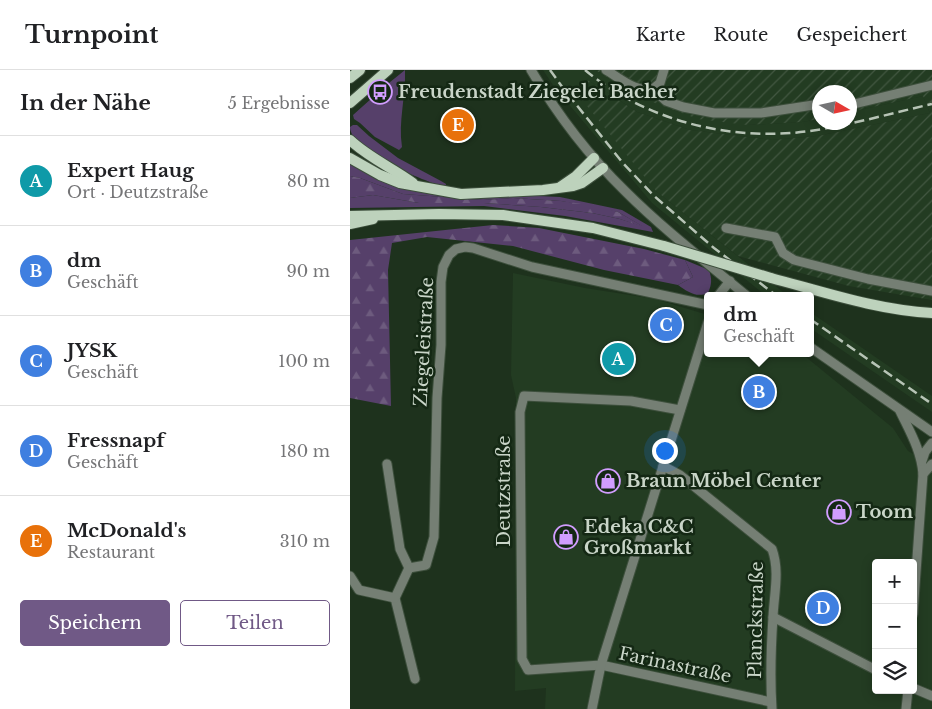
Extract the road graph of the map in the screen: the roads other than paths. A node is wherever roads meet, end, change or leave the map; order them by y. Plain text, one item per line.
1 (360, 70) edge
2 (388, 70) edge
3 (531, 70) edge
4 (606, 70) edge
5 (664, 70) edge
6 (350, 78) edge
7 (931, 87) edge
8 (653, 89) junction
9 (350, 103) edge
10 (857, 103) edge
11 (812, 105) edge
12 (350, 140) edge
13 (350, 158) edge
14 (594, 158) junction
15 (603, 168) junction
16 (414, 184) junction
17 (559, 188) junction
18 (350, 216) edge
19 (386, 216) junction
20 (350, 224) edge
21 (726, 228) dead end
22 (730, 281) junction
23 (932, 290) edge
24 (721, 292) edge
25 (742, 292) edge
26 (704, 304) edge
27 (932, 313) edge
28 (704, 335) edge
29 (814, 349) edge
30 (680, 410) junction
31 (900, 410) junction
32 (932, 432) edge
33 (932, 444) edge
34 (922, 461) junction
35 (387, 464) dead end
36 (932, 464) edge
37 (663, 466) junction
38 (923, 474) junction
39 (409, 568) junction
40 (350, 576) edge
41 (395, 598) junction
42 (914, 604) edge
43 (773, 617) junction
44 (601, 665) junction
45 (872, 668) edge
46 (415, 679) dead end
47 (917, 690) edge
48 (908, 694) edge
49 (932, 696) edge
50 (772, 706) edge
51 (592, 709) edge
52 (906, 709) edge

1 - 6 main road
2 - 9 main road
3 - 14 street
4 - 8 street
5 - 8 street
7 - 10 street
8 - 11 street
12 - 16 main road
13 - 16 main road
14 - 15 street
14 - 17 main road
15 - 17 main road
15 - 22 street
16 - 17 main road
18 - 19 main road
19 - 20 main road
19 - 27 main road, bridge
21 - 23 street
22 - 24 street
22 - 25 street
26 - 39 street, Ziegeleistraße
28 - 30 street
29 - 31 street
30 - 37 street
30 - 44 street, Deutzstraße
31 - 32 street
31 - 34 street
33 - 34 street
34 - 38 street
35 - 39 street
36 - 38 street
37 - 43 street, Planckstraße
37 - 44 street
38 - 42 street
39 - 41 street
40 - 41 street
41 - 46 street
43 - 45 street
43 - 50 street, Planckstraße
44 - 50 street, Farinastraße
44 - 51 street
47 - 49 street
48 - 52 street

